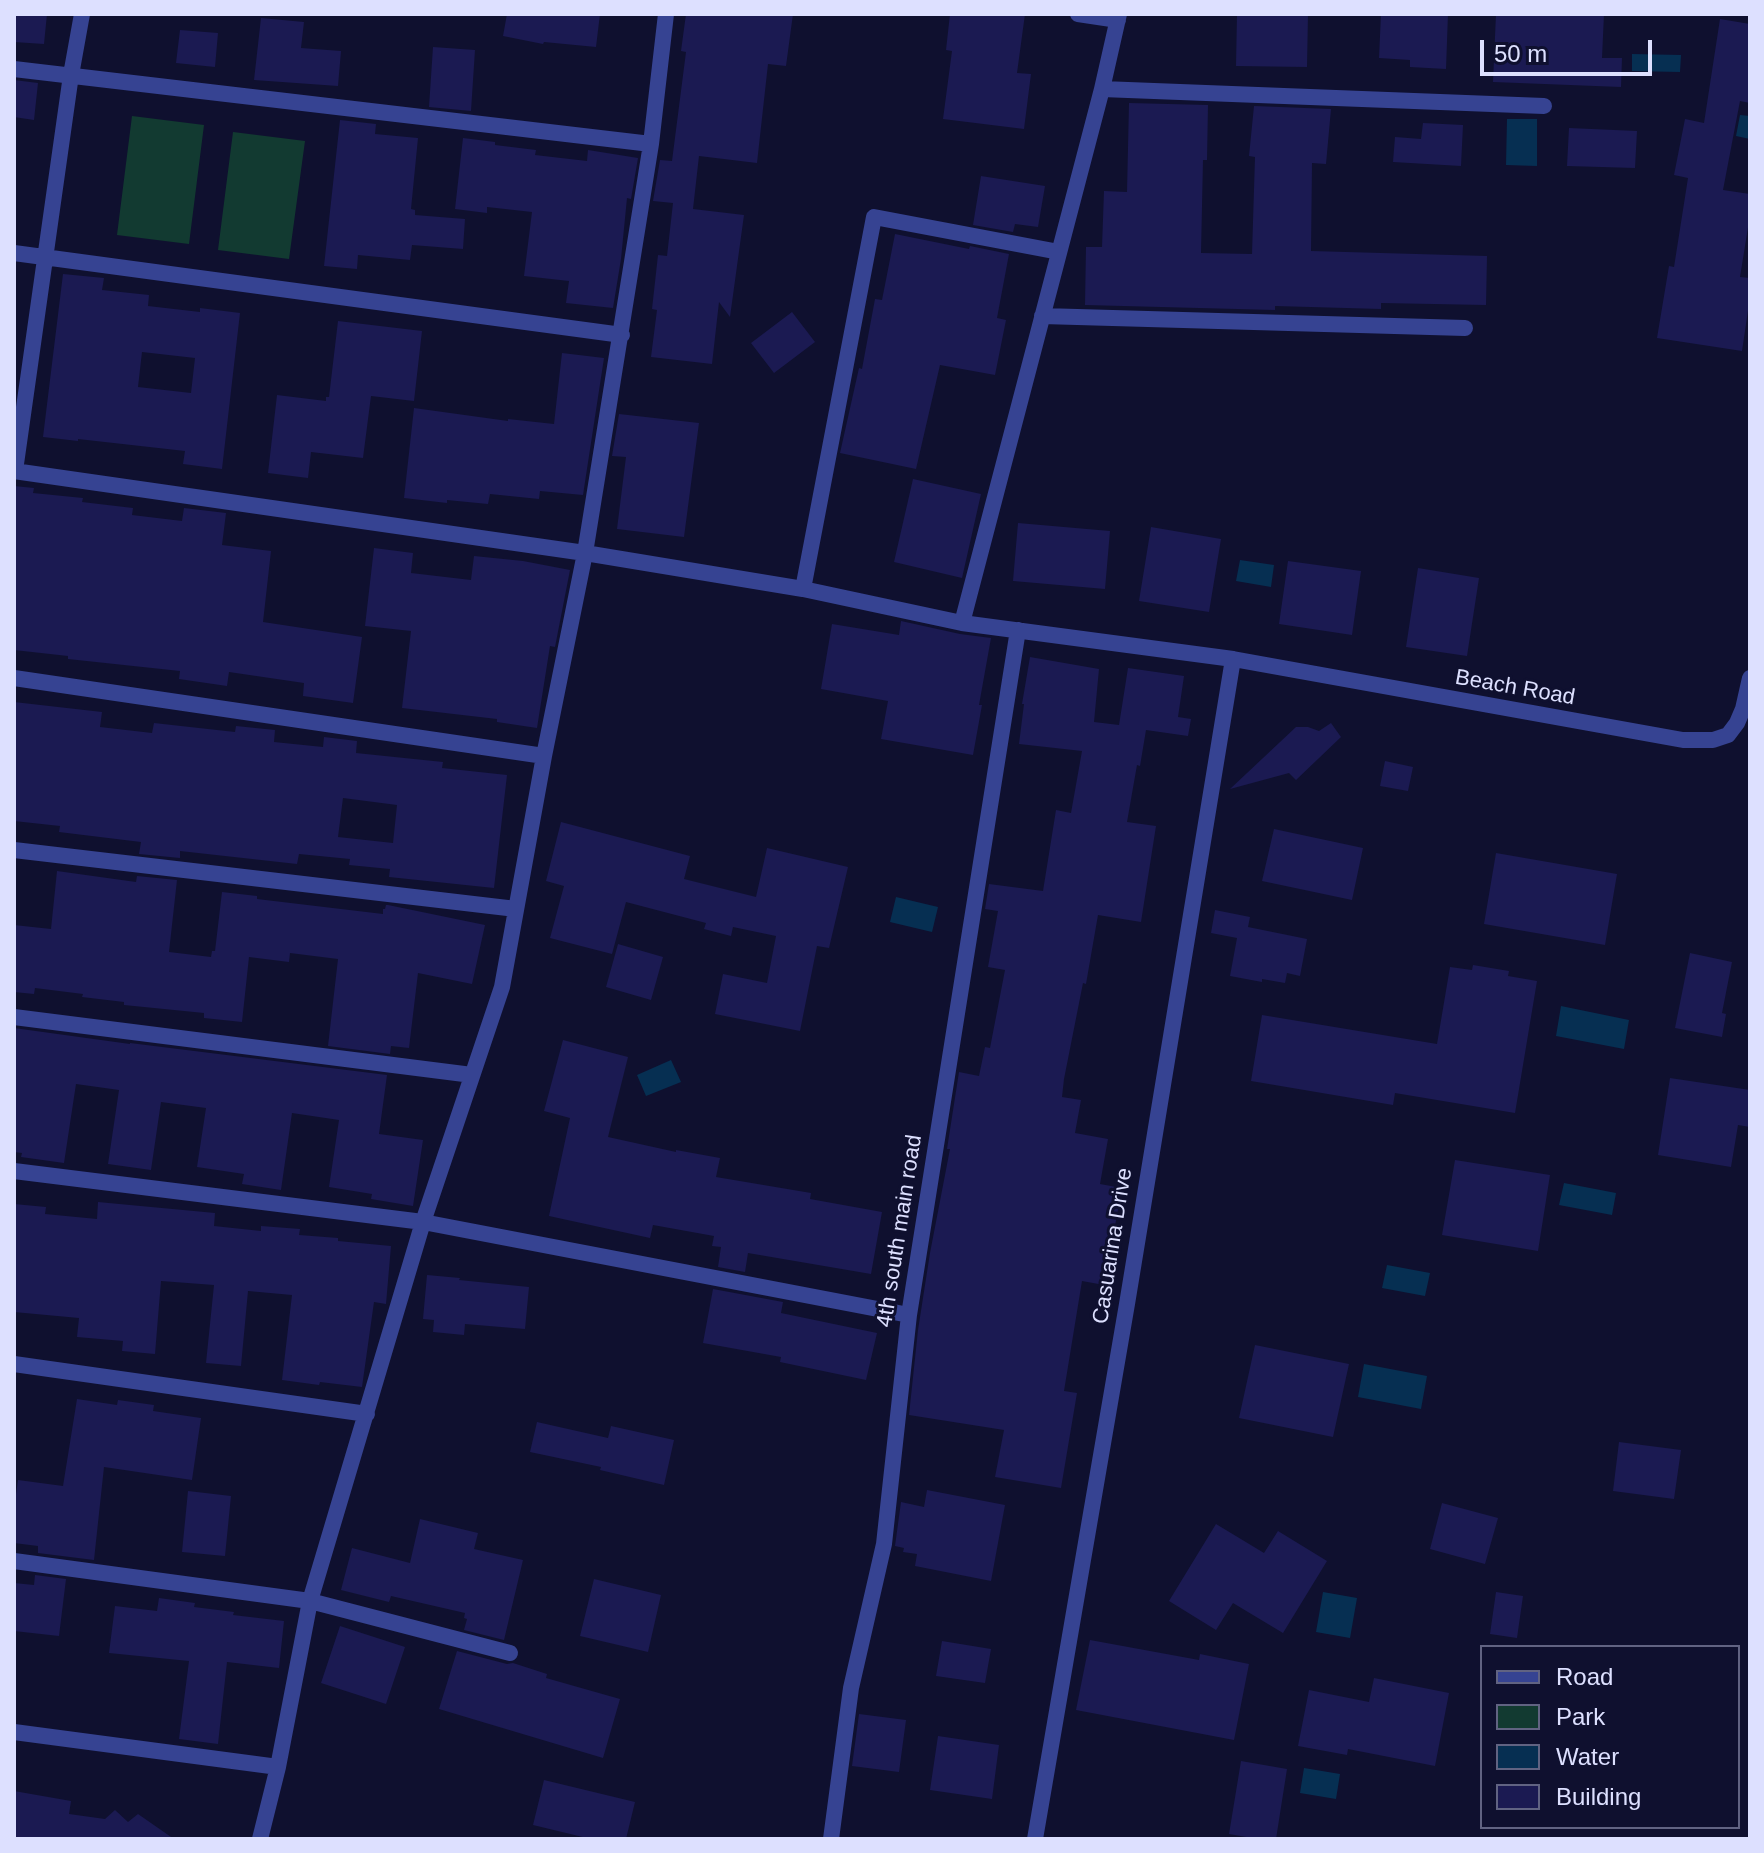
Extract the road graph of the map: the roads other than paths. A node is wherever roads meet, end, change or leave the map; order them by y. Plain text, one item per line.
1 (82, 14) edge
2 (666, 14) edge
3 (1078, 14) edge
4 (1119, 17) edge
5 (14, 69) edge
6 (71, 75) junction
7 (1102, 89) junction
8 (1544, 106) dead end
9 (651, 144) junction
10 (1059, 252) junction
11 (14, 253) edge
12 (45, 257) junction
13 (1042, 316) junction
14 (1465, 328) dead end
15 (622, 335) junction
16 (15, 471) edge
17 (585, 553) junction
18 (803, 589) junction
19 (962, 623) junction
20 (1018, 630) junction
21 (1233, 659) junction
22 (14, 678) edge
23 (1750, 678) edge
24 (544, 756) junction
25 (14, 850) edge
26 (516, 909) junction
27 (14, 1017) edge
28 (472, 1075) junction
29 (14, 1171) edge
30 (423, 1222) junction
31 (909, 1315) junction
32 (14, 1364) edge
33 (367, 1414) junction
34 (14, 1561) edge
35 (310, 1601) junction
36 (510, 1653) dead end
37 (14, 1732) edge
38 (278, 1767) junction
39 (260, 1839) edge
40 (831, 1839) edge
41 (1035, 1839) edge

1 - 6 street
2 - 9 street
3 - 4 street
4 - 7 street
5 - 6 street
6 - 9 street
6 - 12 street
7 - 8 street
7 - 10 street
9 - 15 street
10 - 13 street
10 - 18 street
11 - 12 street
12 - 15 street
12 - 16 street
13 - 14 street
13 - 19 street
15 - 17 street
16 - 17 street
17 - 18 street
17 - 24 street
18 - 19 street
19 - 20 street
20 - 21 street
20 - 31 street, 4th south main road
21 - 23 street, Beach Road
21 - 41 street, Casuarina Drive
22 - 24 street
24 - 26 street
25 - 26 street
26 - 28 street
27 - 28 street
28 - 30 street
29 - 30 street
30 - 31 street
30 - 33 street
31 - 40 street, 4th south main road
32 - 33 street
33 - 35 street
34 - 35 street
35 - 36 street
35 - 38 street
37 - 38 street
38 - 39 street

